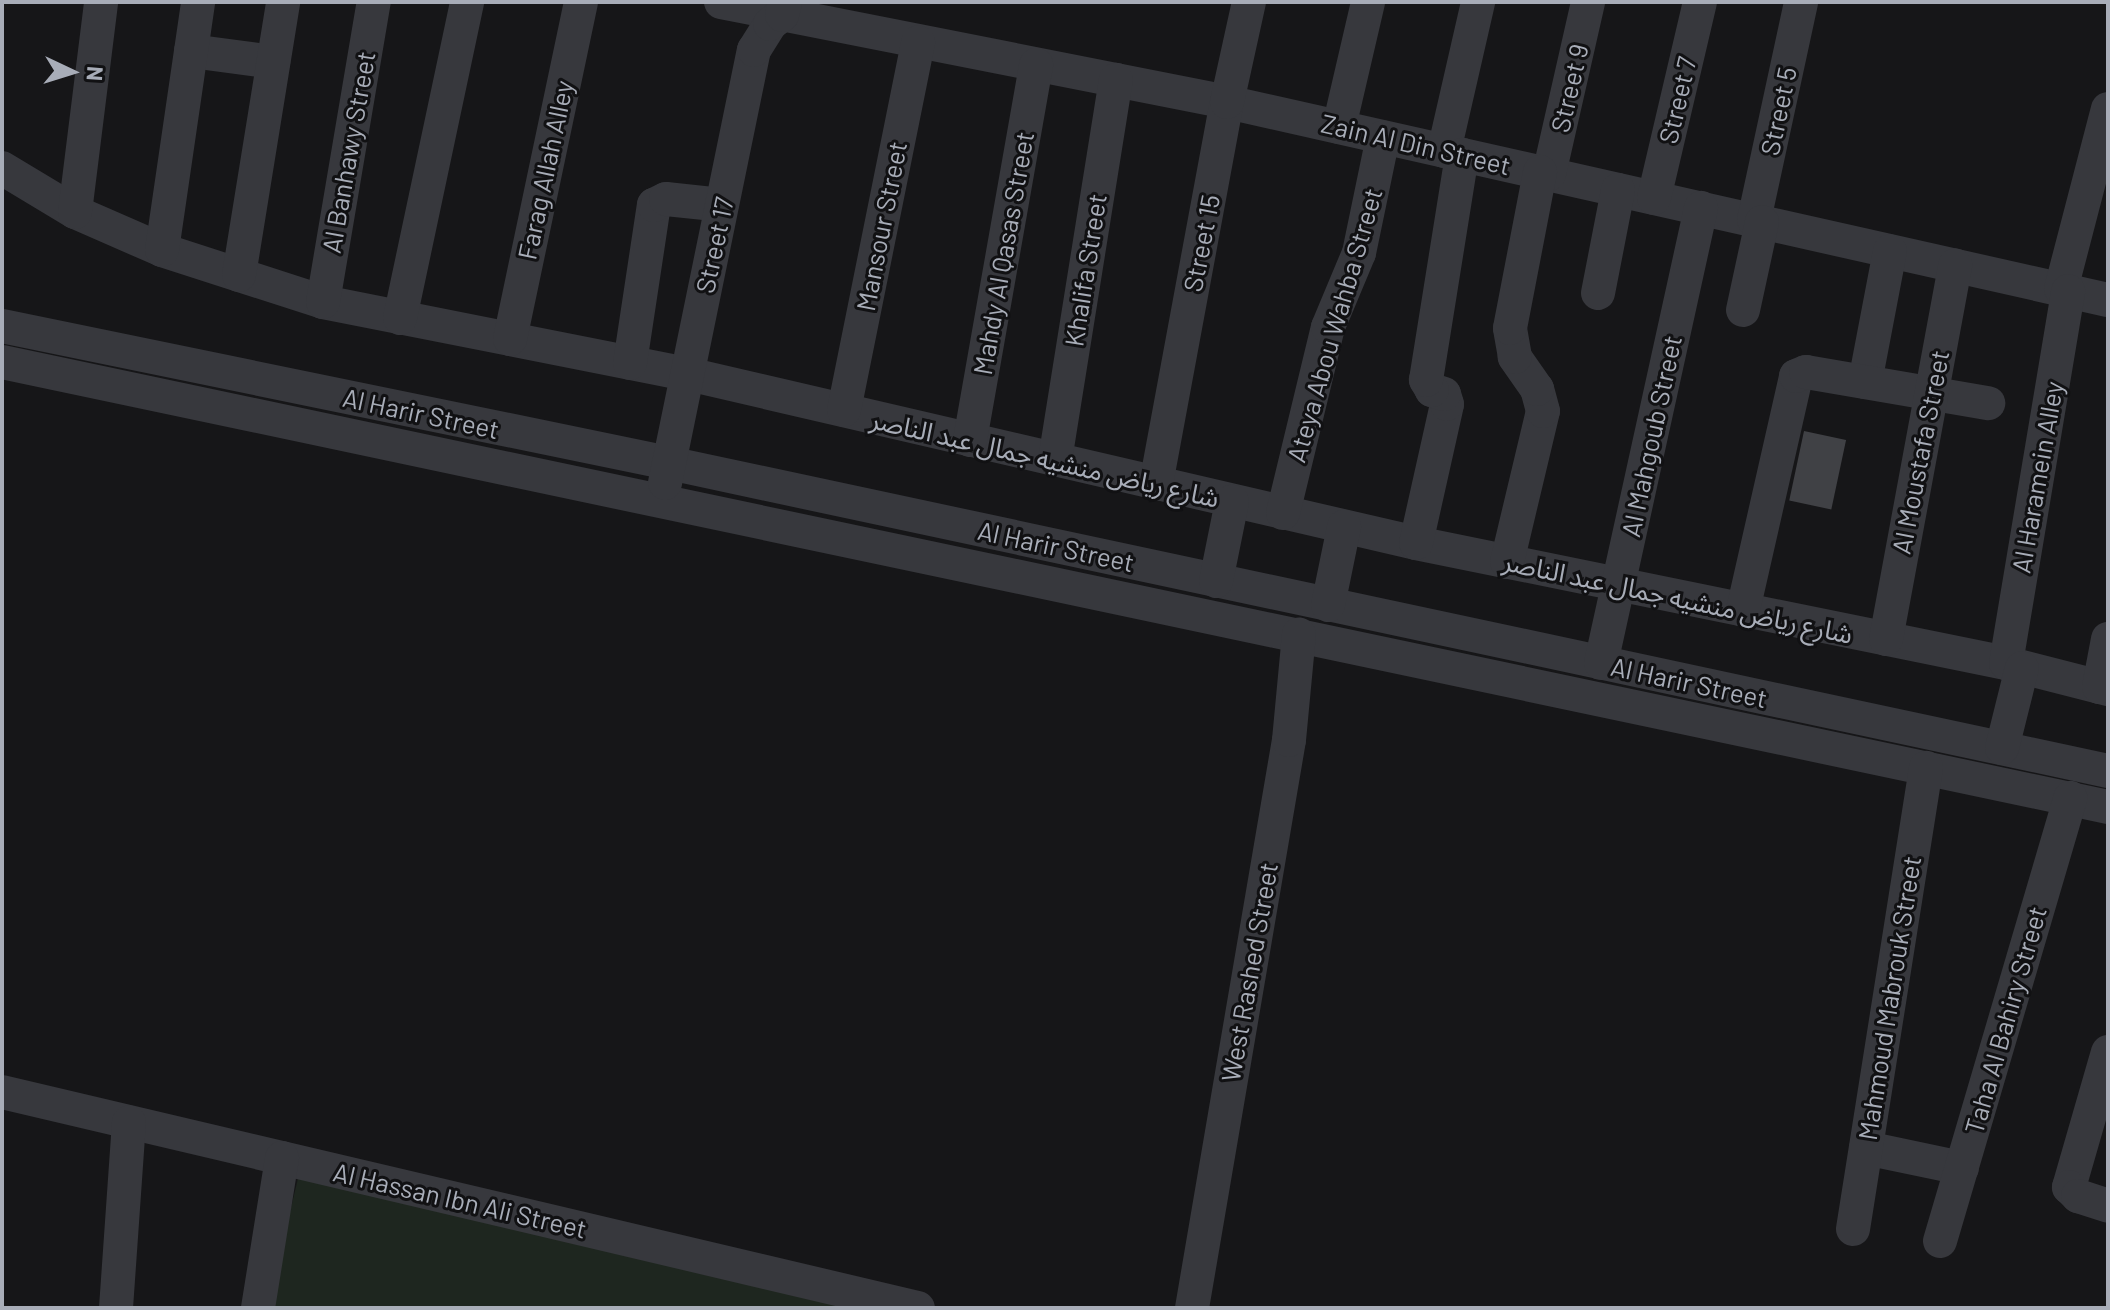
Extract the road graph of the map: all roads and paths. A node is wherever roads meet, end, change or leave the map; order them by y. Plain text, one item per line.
1 (101, 2) edge
2 (198, 2) edge
3 (283, 2) edge
4 (374, 2) edge
5 (467, 2) edge
6 (581, 2) edge
7 (721, 2) edge
8 (1249, 2) edge
9 (1368, 2) edge
10 (1478, 2) edge
11 (1588, 2) edge
12 (1700, 2) edge
13 (1801, 2) edge
14 (784, 9) edge
15 (918, 42) junction
16 (191, 51) junction
17 (273, 62) junction
18 (1036, 65) junction
19 (1116, 80) junction
20 (1227, 102) junction
21 (2108, 109) edge
22 (1339, 127) junction
23 (1383, 137) junction
24 (1453, 153) junction
25 (2, 168) edge
26 (1544, 173) junction
27 (1618, 190) junction
28 (1654, 198) junction
29 (722, 205) junction
30 (1701, 208) junction
31 (75, 212) junction
32 (1758, 221) junction
33 (162, 250) junction
34 (1890, 251) junction
35 (1955, 265) junction
36 (239, 275) junction
37 (2065, 290) junction
38 (1598, 293) dead end
39 (2108, 300) edge
40 (323, 302) junction
41 (1743, 310) dead end
42 (400, 318) junction
43 (2, 326) edge
44 (510, 339) junction
45 (2, 362) edge
46 (630, 363) junction
47 (688, 374) junction
48 (1865, 382) junction
49 (325, 393) junction
50 (1932, 393) junction
51 (1988, 403) dead end
52 (844, 410) junction
53 (318, 427) junction
54 (970, 440) junction
55 (1055, 460) junction
56 (669, 463) junction
57 (1156, 484) junction
58 (662, 499) junction
59 (1232, 502) junction
60 (1283, 513) junction
61 (1344, 527) junction
62 (1416, 543) junction
63 (1096, 555) junction
64 (1507, 562) junction
65 (1145, 565) junction
66 (1216, 581) junction
67 (1618, 584) junction
68 (1089, 590) junction
69 (1138, 600) junction
70 (1328, 605) junction
71 (1743, 610) junction
72 (1299, 634) junction
73 (1886, 639) junction
74 (2108, 639) edge
75 (1601, 663) junction
76 (2014, 666) junction
77 (2103, 688) edge
78 (2002, 748) junction
79 (1926, 768) junction
80 (2108, 771) edge
81 (2070, 798) junction
82 (2108, 807) edge
83 (2108, 1052) edge
84 (2, 1092) edge
85 (129, 1122) junction
86 (1866, 1148) junction
87 (282, 1158) junction
88 (1962, 1168) junction
89 (2108, 1206) edge
90 (1853, 1229) dead end
91 (1940, 1241) dead end
92 (116, 1308) edge
93 (258, 1308) edge
94 (918, 1308) edge
95 (1192, 1308) edge

1 - 31 street
2 - 16 street
3 - 17 street
4 - 40 street, Al Banhawy Street
5 - 42 street
6 - 44 street, Farag Allah Alley
7 - 14 street, Zain Al Din Street
8 - 20 street, Street 15
9 - 22 street
10 - 24 street
11 - 26 street, Street 9
12 - 28 street, Street 7
13 - 32 street, Street 5
14 - 15 street, Zain Al Din Street
14 - 29 street, Street 17
15 - 18 street, Zain Al Din Street
15 - 52 street, Mansour Street
16 - 17 street
16 - 33 street
17 - 36 street
18 - 19 street, Zain Al Din Street
18 - 54 street, Mahdy Al Qasas Street
19 - 20 street, Zain Al Din Street
19 - 55 street, Khalifa Street
20 - 22 street, Zain Al Din Street
20 - 57 street, Street 15
21 - 37 street, Al Haramein Alley
22 - 23 street, Zain Al Din Street
23 - 24 street, Zain Al Din Street
23 - 60 street, Ateya Abou Wahba Street
24 - 26 street, Zain Al Din Street
24 - 62 street
25 - 31 street, شارع رياض منشيه جمال عبد الناصر
26 - 27 street, Zain Al Din Street
26 - 64 street, Street 9
27 - 28 street, Zain Al Din Street
27 - 38 street
28 - 30 street, Zain Al Din Street
29 - 46 street
29 - 47 street, Street 17
30 - 32 street, Zain Al Din Street
30 - 67 street, Al Mahgoub Street
31 - 33 street, شارع رياض منشيه جمال عبد الناصر
32 - 34 street, Zain Al Din Street
32 - 41 street, Street 5
33 - 36 street, شارع رياض منشيه جمال عبد الناصر
34 - 35 street, Zain Al Din Street
34 - 48 street
35 - 37 street, Zain Al Din Street
35 - 50 street, Al Moustafa Street
36 - 40 street, شارع رياض منشيه جمال عبد الناصر
37 - 39 street, Zain Al Din Street
37 - 76 street, Al Haramein Alley
40 - 42 street, شارع رياض منشيه جمال عبد الناصر
42 - 44 street, شارع رياض منشيه جمال عبد الناصر
43 - 49 street, Al Harir Street
44 - 46 street, شارع رياض منشيه جمال عبد الناصر
45 - 53 street, Al Harir Street
46 - 47 street, شارع رياض منشيه جمال عبد الناصر
47 - 52 street, شارع رياض منشيه جمال عبد الناصر
47 - 56 street, Street 17
48 - 50 street
48 - 71 street
49 - 53 street
49 - 56 street, Al Harir Street
50 - 51 street
50 - 73 street, Al Moustafa Street
52 - 54 street, شارع رياض منشيه جمال عبد الناصر
53 - 58 street, Al Harir Street
54 - 55 street, شارع رياض منشيه جمال عبد الناصر
55 - 57 street, شارع رياض منشيه جمال عبد الناصر
56 - 58 street, Street 17
56 - 63 street, Al Harir Street
57 - 59 street, شارع رياض منشيه جمال عبد الناصر
58 - 68 street, Al Harir Street
59 - 60 street, شارع رياض منشيه جمال عبد الناصر
59 - 66 street
60 - 61 street, شارع رياض منشيه جمال عبد الناصر
61 - 62 street, شارع رياض منشيه جمال عبد الناصر
61 - 70 street
62 - 64 street, شارع رياض منشيه جمال عبد الناصر
63 - 65 street, Al Harir Street
63 - 68 street
64 - 67 street, شارع رياض منشيه جمال عبد الناصر
65 - 66 street, Al Harir Street
65 - 69 street
66 - 70 street, Al Harir Street
67 - 71 street, شارع رياض منشيه جمال عبد الناصر
67 - 75 street, Al Mahgoub Street
68 - 69 street, Al Harir Street
69 - 72 street, Al Harir Street
70 - 75 street, Al Harir Street
71 - 73 street, شارع رياض منشيه جمال عبد الناصر
72 - 79 street, Al Harir Street
72 - 95 street, West Rashed Street
73 - 76 street, شارع رياض منشيه جمال عبد الناصر
74 - 77 street
75 - 78 street, Al Harir Street
76 - 77 street, شارع رياض منشيه جمال عبد الناصر
76 - 78 street, Al Haramein Alley
78 - 80 street, Al Harir Street
79 - 81 street, Al Harir Street
79 - 86 street, Mahmoud Mabrouk Street
81 - 82 street, Al Harir Street
81 - 88 street, Taha Al Bahiry Street
83 - 89 street
84 - 85 street, Al Hassan Ibn Ali Street
85 - 87 street, Al Hassan Ibn Ali Street
85 - 92 street
86 - 88 street
86 - 90 street, Mahmoud Mabrouk Street
87 - 93 street
87 - 94 street, Al Hassan Ibn Ali Street
88 - 91 street, Taha Al Bahiry Street

